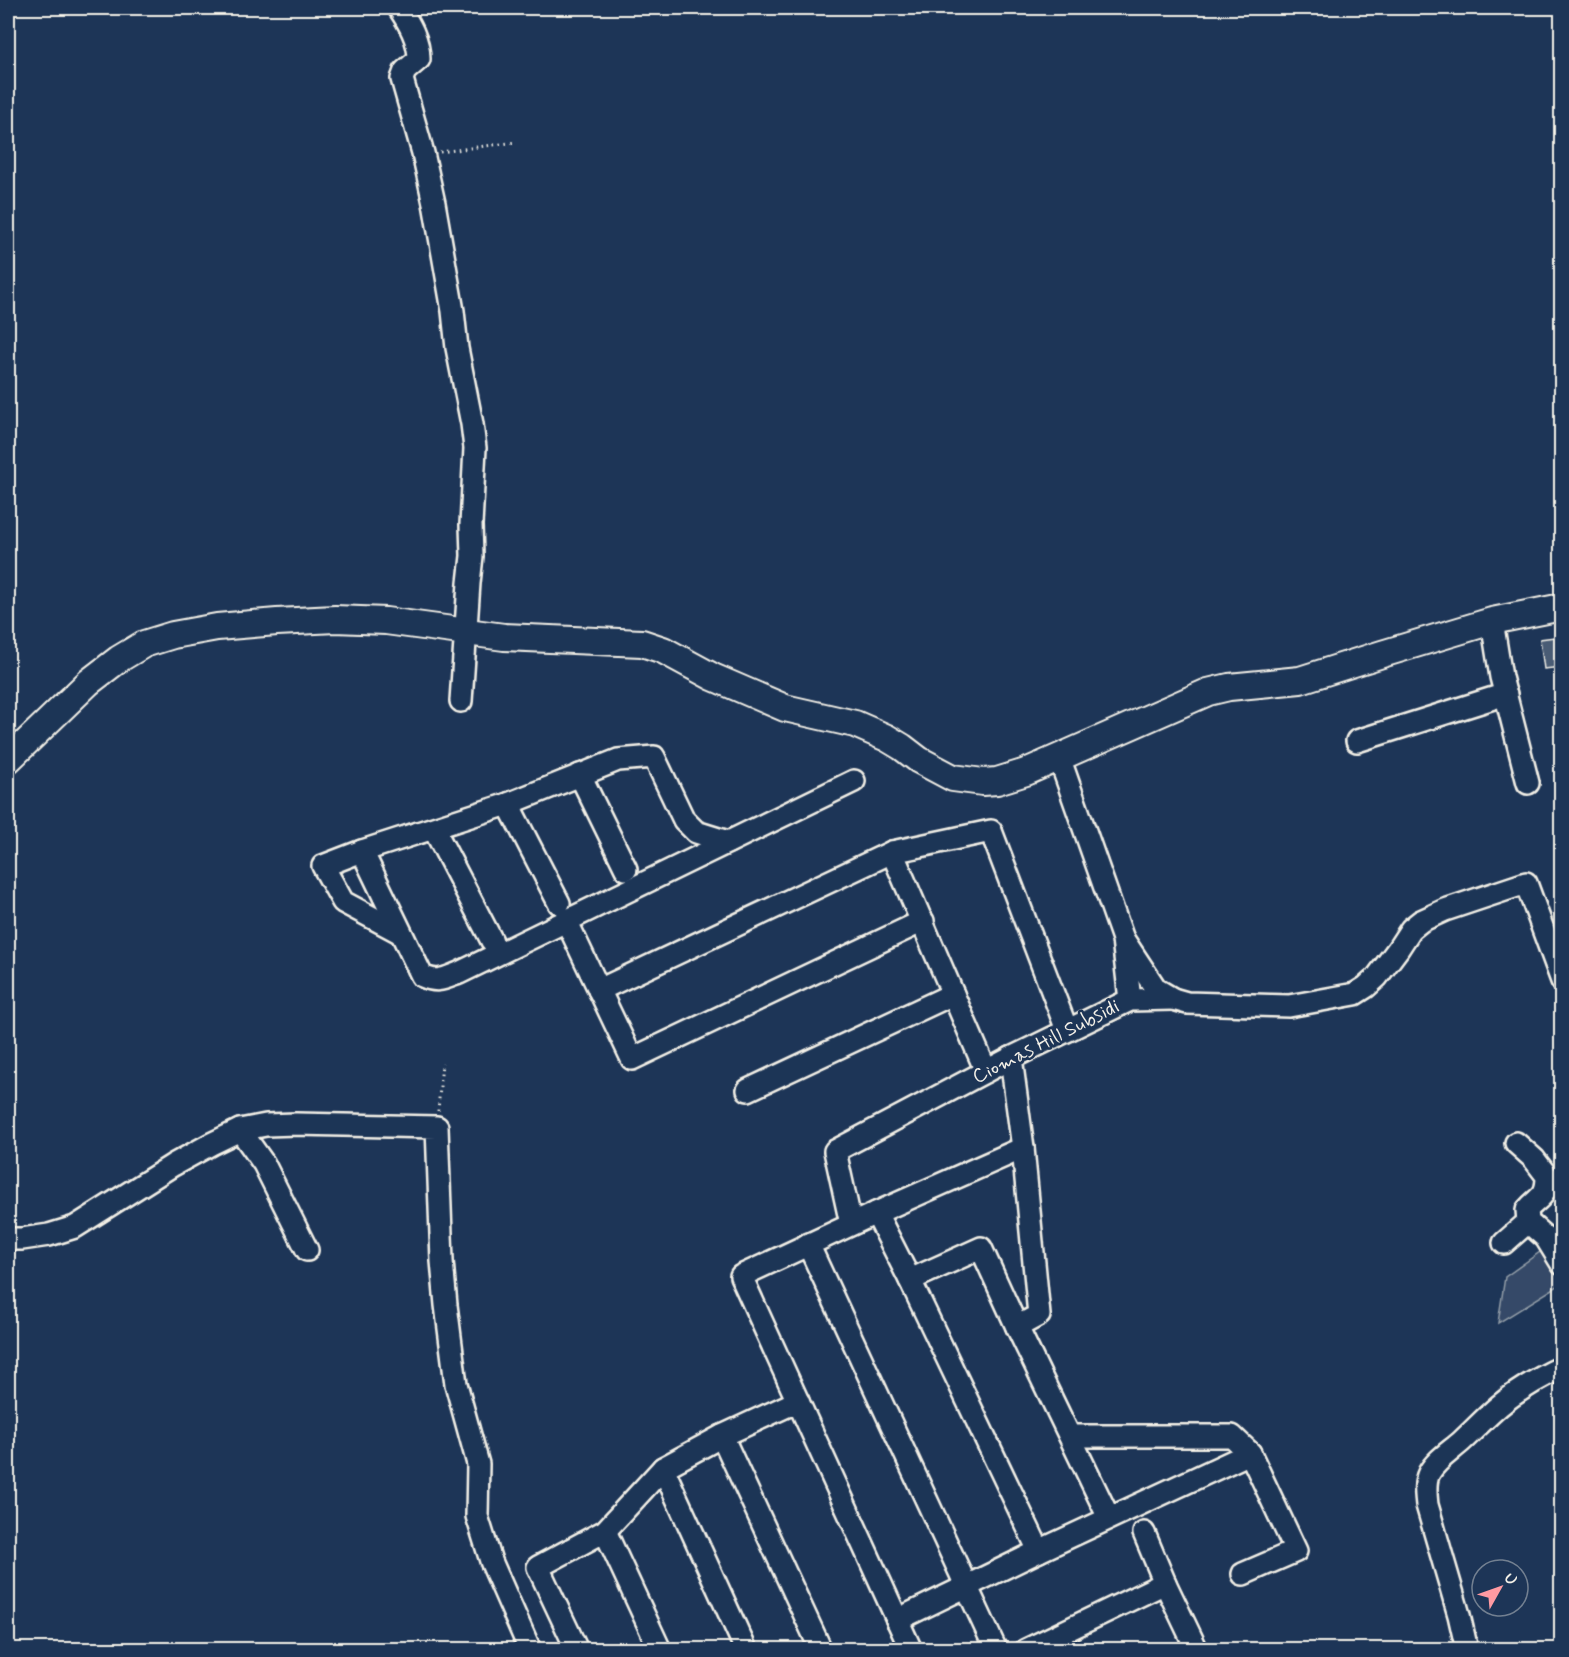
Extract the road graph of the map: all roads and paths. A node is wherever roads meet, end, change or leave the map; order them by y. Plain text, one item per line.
1 (399, 8) edge
2 (516, 142) dead end
3 (423, 153) junction
4 (1562, 607) edge
5 (1492, 621) junction
6 (465, 632) junction
7 (1506, 694) junction
8 (461, 701) dead end
9 (1358, 741) dead end
10 (1059, 757) junction
11 (8, 760) edge
12 (580, 775) junction
13 (854, 781) dead end
14 (1528, 783) dead end
15 (508, 804) junction
16 (434, 828) junction
17 (728, 842) junction
18 (362, 851) junction
19 (892, 852) junction
20 (626, 869) dead end
21 (562, 912) junction
22 (923, 921) junction
23 (401, 933) junction
24 (1123, 939) junction
25 (492, 941) dead end
26 (1562, 981) edge
27 (599, 990) junction
28 (953, 994) junction
29 (1173, 999) junction
30 (1130, 1000) junction
31 (1067, 1030) junction
32 (1011, 1058) junction
33 (442, 1063) dead end
34 (986, 1071) junction
35 (748, 1090) dead end
36 (437, 1127) junction
37 (240, 1130) junction
38 (1516, 1143) dead end
39 (1023, 1148) junction
40 (876, 1213) junction
41 (1528, 1222) junction
42 (851, 1224) junction
43 (8, 1239) edge
44 (1504, 1243) dead end
45 (808, 1244) junction
46 (307, 1250) dead end
47 (1562, 1264) edge
48 (910, 1280) junction
49 (1017, 1327) junction
50 (1562, 1367) edge
51 (798, 1401) junction
52 (722, 1436) junction
53 (1070, 1436) junction
54 (1250, 1453) junction
55 (663, 1468) junction
56 (1109, 1518) junction
57 (605, 1531) junction
58 (1144, 1533) dead end
59 (1039, 1551) junction
60 (1243, 1574) dead end
61 (1166, 1583) junction
62 (966, 1586) junction
63 (897, 1620) junction
64 (530, 1650) edge
65 (577, 1650) edge
66 (660, 1650) edge
67 (746, 1650) edge
68 (821, 1650) edge
69 (911, 1650) edge
70 (996, 1650) edge
71 (1026, 1650) edge
72 (1197, 1650) edge
73 (1467, 1650) edge

1 - 3 street
2 - 3 path
3 - 6 street
4 - 5 street
5 - 7 street
5 - 10 street
6 - 8 street
6 - 10 street
6 - 11 street
7 - 9 street
7 - 14 street
10 - 24 street, Ciomas Hill Subsidi
12 - 15 street
12 - 17 street
12 - 20 street
13 - 17 street
15 - 16 street
15 - 21 street
16 - 18 street
16 - 25 street
17 - 21 street
18 - 23 street
18 - 23 street
19 - 22 street
19 - 27 street
19 - 31 street
21 - 23 street
21 - 27 street
22 - 27 street
22 - 28 street
24 - 29 street
24 - 30 street, Ciomas Hill Subsidi
26 - 29 street
28 - 34 street
28 - 35 street
29 - 30 street
30 - 31 street, Ciomas Hill Subsidi
31 - 32 street, Ciomas Hill Subsidi
32 - 34 street, Ciomas Hill Subsidi
32 - 39 street
33 - 36 path
34 - 42 street, Ciomas Hill Subsidi
36 - 37 street
36 - 64 street
37 - 43 street
37 - 46 street
38 - 41 street
39 - 40 street
39 - 49 street
40 - 42 street
40 - 48 street
41 - 44 street
41 - 47 street
42 - 45 street
45 - 51 street
45 - 62 street
48 - 49 street
48 - 59 street
49 - 53 street
50 - 73 street
51 - 52 street
51 - 63 street
52 - 55 street
52 - 68 street
53 - 54 street
53 - 56 street
54 - 56 street
54 - 60 street
55 - 57 street
55 - 67 street
56 - 59 street
57 - 65 street
57 - 66 street
58 - 61 street
59 - 62 street
61 - 71 street
61 - 72 street
62 - 63 street
62 - 70 street
63 - 69 street

